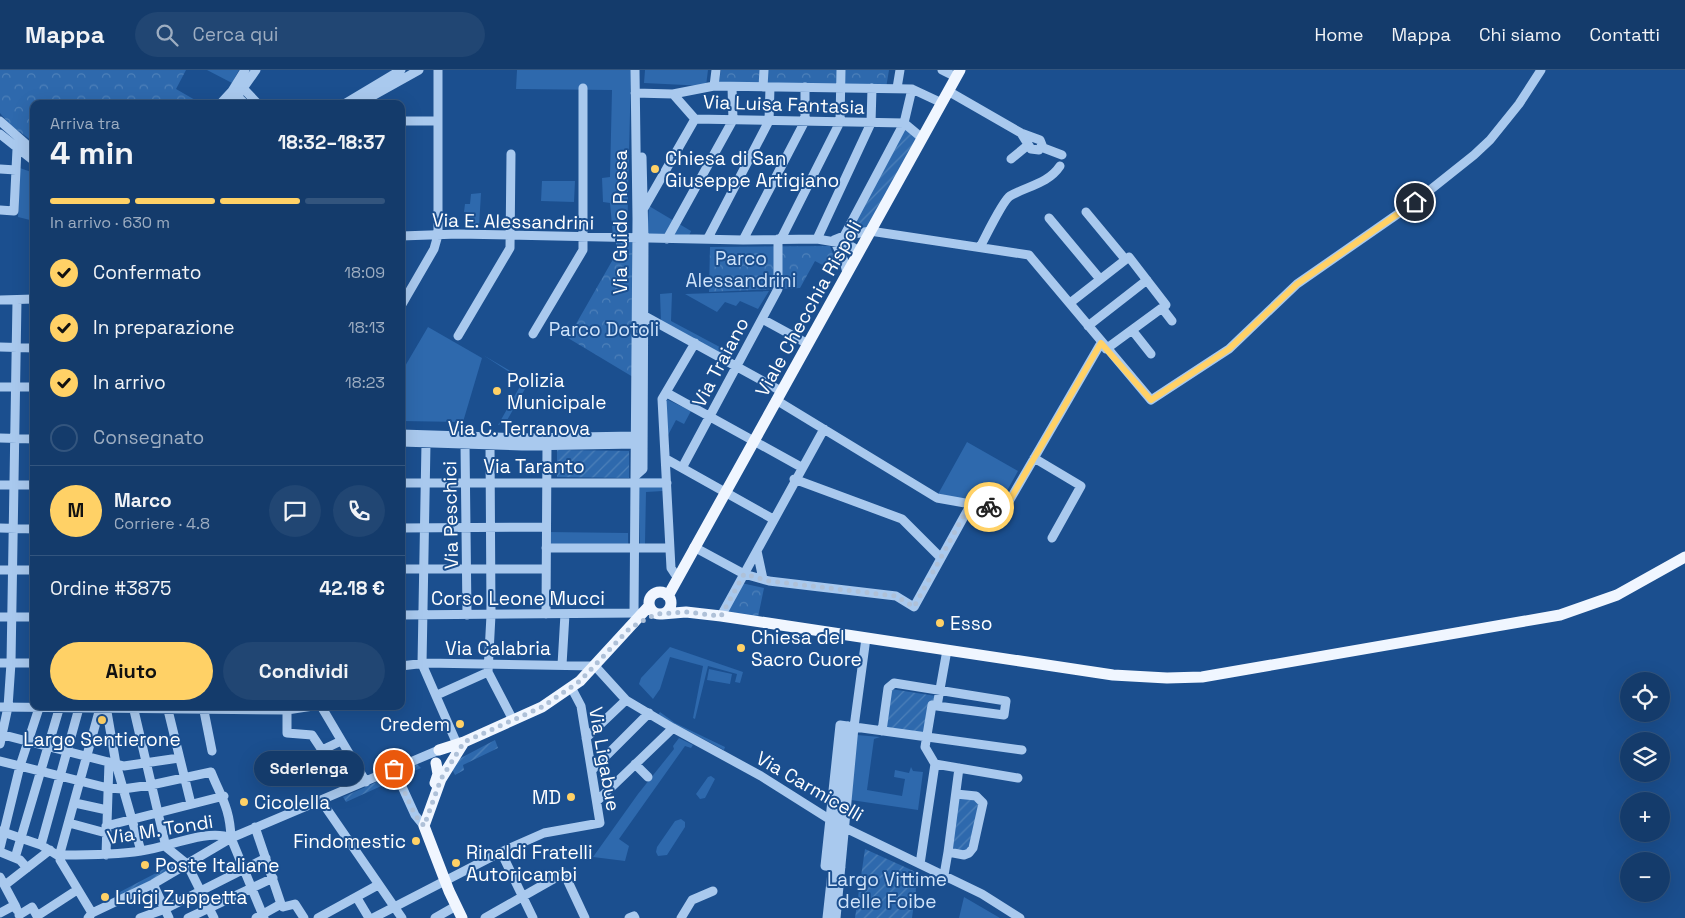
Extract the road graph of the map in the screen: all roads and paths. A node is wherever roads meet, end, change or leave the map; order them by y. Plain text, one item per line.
1 (245, 70) edge
2 (256, 70) edge
3 (418, 70) edge
4 (438, 70) edge
5 (635, 70) edge
6 (640, 70) edge
7 (716, 70) edge
8 (764, 70) edge
9 (841, 70) edge
10 (900, 70) edge
11 (942, 70) edge
12 (1541, 70) edge
13 (398, 73) edge
14 (958, 74) edge
15 (714, 86) junction
16 (732, 86) junction
17 (767, 87) junction
18 (805, 87) junction
19 (583, 88) dead end
20 (840, 88) junction
21 (872, 88) junction
22 (897, 88) junction
23 (912, 89) junction
24 (948, 91) junction
25 (638, 93) junction
26 (673, 94) junction
27 (238, 95) edge
28 (351, 100) edge
29 (363, 100) edge
30 (942, 103) junction
31 (695, 119) junction
32 (438, 120) junction
33 (732, 120) junction
34 (405, 121) edge
35 (769, 121) junction
36 (0, 122) edge
37 (805, 122) junction
38 (840, 122) junction
39 (871, 123) junction
40 (904, 123) junction
41 (1021, 133) junction
42 (0, 134) edge
43 (922, 138) junction
44 (1028, 145) junction
45 (1041, 147) junction
46 (30, 148) edge
47 (17, 149) junction
48 (510, 154) dead end
49 (1062, 155) dead end
50 (30, 158) edge
51 (1011, 159) dead end
52 (1060, 166) dead end
53 (0, 169) edge
54 (16, 170) junction
55 (644, 207) junction
56 (0, 210) edge
57 (1086, 212) dead end
58 (1049, 218) dead end
59 (637, 219) junction
60 (870, 232) junction
61 (438, 235) junction
62 (405, 236) edge
63 (511, 236) junction
64 (844, 236) junction
65 (583, 238) junction
66 (708, 238) junction
67 (641, 239) junction
68 (666, 239) junction
69 (780, 239) junction
70 (816, 239) junction
71 (743, 240) junction
72 (834, 240) junction
73 (980, 247) junction
74 (859, 251) junction
75 (1125, 259) junction
76 (847, 273) junction
77 (1100, 279) junction
78 (1147, 280) junction
79 (30, 299) edge
80 (405, 299) edge
81 (0, 300) edge
82 (17, 300) junction
83 (1070, 303) junction
84 (1162, 308) junction
85 (640, 313) junction
86 (762, 319) junction
87 (1172, 320) dead end
88 (1088, 326) junction
89 (1132, 330) junction
90 (533, 334) dead end
91 (458, 336) dead end
92 (695, 343) junction
93 (808, 344) junction
94 (1103, 346) junction
95 (0, 347) edge
96 (17, 348) junction
97 (30, 348) edge
98 (1151, 354) dead end
99 (736, 366) junction
100 (0, 387) edge
101 (17, 387) junction
102 (30, 387) edge
103 (667, 393) junction
104 (779, 395) junction
105 (709, 417) junction
106 (824, 429) junction
107 (405, 434) edge
108 (0, 438) edge
109 (16, 438) junction
110 (30, 439) edge
111 (495, 439) junction
112 (635, 440) junction
113 (754, 440) junction
114 (405, 442) edge
115 (426, 443) junction
116 (465, 444) junction
117 (546, 445) junction
118 (1034, 458) junction
119 (666, 459) junction
120 (801, 467) junction
121 (682, 468) junction
122 (794, 479) junction
123 (635, 480) junction
124 (466, 482) junction
125 (490, 482) junction
126 (405, 483) edge
127 (425, 483) junction
128 (546, 483) junction
129 (667, 483) junction
130 (0, 484) edge
131 (16, 484) junction
132 (30, 484) edge
133 (725, 492) junction
134 (970, 504) junction
135 (773, 519) junction
136 (546, 527) junction
137 (0, 528) edge
138 (14, 528) junction
139 (30, 528) edge
140 (405, 528) edge
141 (424, 528) junction
142 (466, 528) junction
143 (490, 528) junction
144 (1052, 538) dead end
145 (635, 547) junction
146 (694, 547) junction
147 (546, 548) junction
148 (670, 548) junction
149 (757, 551) junction
150 (940, 556) junction
151 (1685, 557) edge
152 (685, 562) junction
153 (405, 569) edge
154 (424, 569) junction
155 (466, 569) junction
156 (491, 569) junction
157 (546, 569) junction
158 (0, 570) edge
159 (13, 570) junction
160 (30, 570) edge
161 (675, 574) junction
162 (744, 574) junction
163 (763, 579) junction
164 (666, 597) junction
165 (649, 612) junction
166 (686, 612) junction
167 (546, 614) junction
168 (565, 614) junction
169 (405, 615) edge
170 (423, 615) junction
171 (467, 615) junction
172 (491, 615) junction
173 (721, 616) junction
174 (0, 617) edge
175 (12, 617) junction
176 (30, 617) edge
177 (866, 638) junction
178 (947, 650) junction
179 (0, 663) edge
180 (11, 663) junction
181 (30, 663) edge
182 (422, 664) junction
183 (562, 665) junction
184 (573, 665) junction
185 (405, 666) edge
186 (595, 666) junction
187 (488, 669) junction
188 (583, 678) junction
189 (571, 687) junction
190 (939, 691) junction
191 (437, 695) junction
192 (626, 700) junction
193 (937, 706) junction
194 (4, 707) edge
195 (30, 708) edge
196 (38, 710) edge
197 (59, 710) edge
198 (78, 710) edge
199 (103, 710) edge
200 (104, 710) edge
201 (134, 710) edge
202 (168, 710) edge
203 (204, 710) edge
204 (287, 710) edge
205 (323, 710) edge
206 (649, 713) junction
207 (513, 720) junction
208 (851, 726) junction
209 (673, 728) junction
210 (882, 731) junction
211 (1, 737) edge
212 (926, 737) junction
213 (586, 738) junction
214 (28, 741) junction
215 (341, 741) junction
216 (461, 743) junction
217 (48, 746) junction
218 (439, 750) junction
219 (1022, 750) dead end
220 (67, 751) junction
221 (212, 751) dead end
222 (87, 756) junction
223 (179, 758) junction
224 (432, 759) junction
225 (0, 761) edge
226 (451, 762) junction
227 (113, 763) junction
228 (146, 763) junction
229 (635, 764) junction
230 (935, 764) junction
231 (20, 766) junction
232 (959, 768) junction
233 (394, 769) junction
234 (592, 770) junction
235 (40, 771) junction
236 (60, 776) junction
237 (648, 777) dead end
238 (184, 778) junction
239 (1018, 778) dead end
240 (80, 781) junction
241 (366, 782) junction
242 (151, 785) junction
243 (108, 788) junction
244 (123, 789) junction
245 (956, 794) junction
246 (224, 796) junction
247 (597, 801) junction
248 (322, 802) junction
249 (74, 803) junction
250 (191, 804) junction
251 (106, 810) junction
252 (158, 813) junction
253 (132, 820) junction
254 (837, 823) junction
255 (70, 824) junction
256 (424, 826) junction
257 (255, 827) junction
258 (106, 830) junction
259 (2, 831) edge
260 (22, 838) junction
261 (231, 838) junction
262 (41, 845) junction
263 (166, 847) junction
264 (0, 848) edge
265 (141, 851) junction
266 (0, 852) edge
267 (501, 852) junction
268 (948, 852) junction
269 (58, 854) junction
270 (106, 855) junction
271 (15, 858) junction
272 (266, 858) junction
273 (187, 864) junction
274 (920, 864) junction
275 (837, 866) junction
276 (26, 868) junction
277 (245, 868) junction
278 (944, 875) junction
279 (273, 878) junction
280 (445, 880) junction
281 (2, 881) edge
282 (153, 884) junction
283 (378, 885) junction
284 (252, 888) junction
285 (77, 890) junction
286 (201, 890) junction
287 (713, 891) dead end
288 (523, 897) junction
289 (358, 898) junction
290 (281, 904) junction
291 (15, 905) junction
292 (456, 906) junction
293 (395, 907) junction
294 (210, 908) junction
295 (165, 909) junction
296 (0, 913) edge
297 (335, 914) edge
298 (90, 916) edge
299 (19, 917) edge
300 (38, 917) edge
301 (261, 917) edge
302 (140, 918) edge
303 (169, 918) edge
304 (188, 918) edge
305 (214, 918) edge
306 (304, 918) edge
307 (318, 918) edge
308 (370, 918) edge
309 (373, 918) edge
310 (402, 918) edge
311 (434, 918) edge
312 (462, 918) edge
313 (485, 918) edge
314 (533, 918) edge
315 (586, 918) edge
316 (681, 918) edge
317 (827, 918) edge
318 (836, 918) edge
319 (1020, 918) edge

1 - 27 street
2 - 27 street
3 - 13 street
4 - 32 street
5 - 25 street, Via Guido Rossa
6 - 25 street
7 - 15 street
8 - 17 street
9 - 20 street
10 - 22 street
11 - 14 street
12 - 94 street, Via E. Alessandrini
13 - 28 street
13 - 29 street
14 - 24 main road, Viale Checchia Rispoli
15 - 16 street
15 - 26 street
16 - 17 street
16 - 33 street
17 - 18 street
17 - 35 street
18 - 20 street
18 - 37 street
19 - 65 street
20 - 21 street
20 - 38 street
21 - 22 street
21 - 39 street
22 - 23 street
23 - 30 street
23 - 40 street
24 - 30 main road, Viale Checchia Rispoli
24 - 41 street
25 - 26 street
25 - 55 street
25 - 59 street, Via Guido Rossa
26 - 31 street, Via Luisa Fantasia
30 - 43 main road, Viale Checchia Rispoli
31 - 33 street, Via Luisa Fantasia
31 - 55 street
32 - 34 street
32 - 61 street
33 - 35 street, Via Luisa Fantasia
33 - 68 street
35 - 37 street, Via Luisa Fantasia
35 - 66 street
36 - 46 street
37 - 38 street, Via Luisa Fantasia
37 - 71 street
38 - 39 street, Via Luisa Fantasia
38 - 69 street
39 - 40 street, Via Luisa Fantasia
39 - 70 street
40 - 43 street
40 - 64 street
41 - 44 street
41 - 45 street
42 - 47 street
43 - 60 main road, Viale Checchia Rispoli
44 - 45 street
44 - 51 street
45 - 49 street
47 - 50 street
47 - 54 street
48 - 63 street
52 - 73 street
53 - 54 street
54 - 56 street
55 - 59 street
55 - 67 street
57 - 75 street
58 - 77 street
59 - 67 street, Via Guido Rossa
60 - 64 street, Via E. Alessandrini
60 - 73 street, Via E. Alessandrini
60 - 74 main road, Viale Checchia Rispoli
61 - 62 street, Via E. Alessandrini
61 - 63 street, Via E. Alessandrini
61 - 80 street
63 - 65 street, Via E. Alessandrini
63 - 91 street
64 - 72 street, Via E. Alessandrini
65 - 67 street, Via E. Alessandrini
65 - 90 street
66 - 68 street, Via E. Alessandrini
66 - 71 street, Via E. Alessandrini
67 - 68 street, Via E. Alessandrini
67 - 85 street, Via Guido Rossa
69 - 70 street, Via E. Alessandrini
69 - 71 street, Via E. Alessandrini
69 - 86 street, Via Traiano
70 - 72 street, Via E. Alessandrini
72 - 74 street, Via E. Alessandrini
72 - 76 street
73 - 83 street, Via E. Alessandrini
74 - 76 main road, Viale Checchia Rispoli
75 - 77 street
75 - 78 street
76 - 93 main road, Viale Checchia Rispoli
77 - 83 street
78 - 84 street
78 - 88 street
79 - 82 street
81 - 82 street
82 - 96 street
83 - 88 street, Via E. Alessandrini
84 - 87 street
84 - 89 street
85 - 92 street
85 - 112 street, Via Guido Rossa
85 - 123 street
86 - 93 street
86 - 99 street, Via Traiano
88 - 94 street, Via E. Alessandrini
89 - 94 street
89 - 98 street
92 - 99 street
92 - 103 street
93 - 104 main road, Viale Checchia Rispoli
94 - 118 street
95 - 96 street
96 - 97 street
96 - 101 street
99 - 104 street
99 - 105 street, Via Traiano
100 - 101 street
101 - 102 street
101 - 109 street
103 - 105 street
103 - 119 street
104 - 106 street
104 - 113 main road, Viale Checchia Rispoli
105 - 113 street
105 - 121 street, Via Traiano
106 - 120 street
106 - 134 street
107 - 111 street
108 - 109 street
109 - 110 street
109 - 131 street
111 - 112 street
111 - 116 street, Via C. Terranova
111 - 117 street, Via C. Terranova
111 - 125 street
112 - 117 street, Via C. Terranova
112 - 123 street, Via Guido Rossa
113 - 120 street
113 - 133 main road, Viale Checchia Rispoli
114 - 115 street, Via C. Terranova
115 - 116 street, Via C. Terranova
115 - 127 street
116 - 124 street, Via Peschici
117 - 128 street
118 - 134 street
118 - 144 street
119 - 121 street
119 - 129 street
120 - 122 street
121 - 133 street
122 - 135 street
122 - 150 street
123 - 128 street, Via Taranto
123 - 129 street, Via Taranto
123 - 145 street, Via Guido Rossa
124 - 125 street, Via Taranto
124 - 127 street, Via Taranto
124 - 142 street, Via Peschici
125 - 128 street, Via Taranto
125 - 143 street
126 - 127 street, Via Taranto
127 - 141 street
128 - 136 street
129 - 148 street
130 - 131 street
131 - 132 street
131 - 138 street
133 - 135 street
133 - 146 main road, Viale Checchia Rispoli
134 - 150 street
135 - 149 street
136 - 143 street
136 - 147 street
137 - 138 street
138 - 139 street
138 - 159 street
140 - 141 street
141 - 142 street
141 - 154 street
142 - 143 street
142 - 155 street, Via Peschici
143 - 156 street
145 - 147 street
145 - 148 street
145 - 165 street, Via Guido Rossa
146 - 152 main road, Viale Checchia Rispoli
146 - 162 street
147 - 157 street
148 - 161 street
149 - 162 street
149 - 163 street
150 - 163 street
151 - 178 main road
152 - 161 main road, Viale Checchia Rispoli
152 - 164 main road, Viale Checchia Rispoli
153 - 154 street
154 - 155 street
154 - 170 street
155 - 156 street
155 - 171 street, Via Peschici
156 - 157 street
156 - 172 street
157 - 167 street
158 - 159 street
159 - 160 street
159 - 175 street
161 - 164 main road, Viale Checchia Rispoli
162 - 163 street
162 - 173 street
164 - 165 main road, Viale Checchia Rispoli
164 - 165 main road, Viale Checchia Rispoli
164 - 166 main road
165 - 166 main road
165 - 168 street, Corso Leone Mucci
165 - 186 main road, Viale Checchia Rispoli
166 - 173 main road
167 - 168 street, Corso Leone Mucci
167 - 172 street, Corso Leone Mucci
168 - 183 street
169 - 170 street, Corso Leone Mucci
170 - 171 street, Corso Leone Mucci
170 - 182 street
171 - 172 street, Corso Leone Mucci
172 - 187 street
173 - 177 main road
174 - 175 street
175 - 176 street
175 - 180 street
177 - 178 main road
177 - 208 street
178 - 190 street
179 - 180 street
180 - 181 street
180 - 194 street
182 - 185 street, Via Calabria
182 - 187 street, Via Calabria
182 - 191 street
183 - 184 street, Via Calabria
183 - 187 street, Via Calabria
184 - 186 street, Via Calabria
184 - 188 street
186 - 188 main road, Viale Checchia Rispoli
186 - 192 street, Via Carmicelli
187 - 191 street
187 - 207 street
188 - 189 main road, Viale Checchia Rispoli
189 - 207 main road, Viale Checchia Rispoli
189 - 213 street, Via Ligabue
190 - 193 street
190 - 193 street
190 - 210 street
191 - 216 street
192 - 206 street, Via Carmicelli
192 - 213 street
193 - 212 street
194 - 195 street
194 - 211 street
196 - 214 street
197 - 217 street
198 - 220 street
199 - 222 street
200 - 227 street
201 - 228 street
202 - 223 street
203 - 221 street
204 - 215 street
205 - 215 street
206 - 209 street, Via Carmicelli
206 - 234 street
207 - 216 main road, Viale Checchia Rispoli
208 - 210 street
208 - 254 street
208 - 254 street
209 - 229 street
209 - 254 street, Via Carmicelli
210 - 212 street
211 - 214 street
212 - 219 street
212 - 230 street
213 - 234 street, Via Ligabue
214 - 217 street
214 - 231 street
215 - 241 street
216 - 218 main road, Viale Checchia Rispoli
216 - 226 main road
217 - 220 street
217 - 235 street
218 - 224 main road
218 - 226 main road
220 - 222 street
220 - 236 street
222 - 227 street
222 - 240 street
223 - 228 street
223 - 238 street
224 - 226 main road
224 - 233 street
224 - 256 main road
225 - 231 street
226 - 256 main road
227 - 228 street
227 - 243 street
227 - 244 street
228 - 242 street
229 - 237 street
229 - 247 street
230 - 232 street
230 - 274 street
231 - 235 street
231 - 259 street
232 - 239 street
232 - 245 street
233 - 241 street
233 - 256 street
234 - 247 street, Via Ligabue
235 - 236 street
235 - 260 street
236 - 240 street
236 - 262 street
238 - 242 street
238 - 246 street
238 - 250 street
240 - 243 street
240 - 249 street
241 - 248 street
242 - 244 street
242 - 252 street
243 - 244 street
243 - 251 street
244 - 253 street
245 - 268 street
245 - 268 street
246 - 250 street
246 - 261 street
247 - 267 street, Via Ligabue
248 - 257 street
248 - 283 street
249 - 251 street
249 - 255 street
250 - 252 street
251 - 258 street
252 - 253 street
252 - 263 street
253 - 258 street
253 - 265 street
254 - 274 street, Via Carmicelli
254 - 275 street
254 - 275 street
255 - 258 street
255 - 269 street
256 - 280 main road
257 - 261 street
257 - 272 street
258 - 270 street
259 - 260 street, Via M. Tondi
259 - 264 street
260 - 262 street, Via M. Tondi
260 - 271 street
261 - 263 street, Via M. Tondi
261 - 273 street
261 - 277 street
262 - 269 street, Via M. Tondi
263 - 265 street, Via M. Tondi
263 - 273 street
265 - 270 street, Via M. Tondi
266 - 271 street
267 - 280 street, Via Ligabue
267 - 288 street
268 - 278 street
269 - 270 street, Via M. Tondi
269 - 276 street
269 - 285 street
271 - 276 street
272 - 277 street
272 - 279 street
273 - 282 street
273 - 286 street
274 - 278 street, Via Carmicelli
275 - 317 street
275 - 318 street
276 - 281 street
277 - 284 street
277 - 286 street
278 - 319 street, Via Carmicelli
279 - 284 street
279 - 290 street
280 - 292 main road
280 - 293 street, Via Ligabue
281 - 291 street
282 - 295 street
282 - 298 street
283 - 289 street
283 - 293 street
284 - 294 street
284 - 301 street
285 - 298 street
285 - 300 street
286 - 294 street
286 - 295 street
287 - 316 street
288 - 313 street
288 - 314 street
288 - 315 street
289 - 297 street
289 - 308 street
290 - 301 street
290 - 306 street
291 - 296 street
291 - 299 street
292 - 311 street
292 - 312 main road
293 - 309 street, Via Ligabue
293 - 310 street
294 - 304 street
294 - 305 street
295 - 302 street
295 - 303 street
297 - 307 street
299 - 300 street

